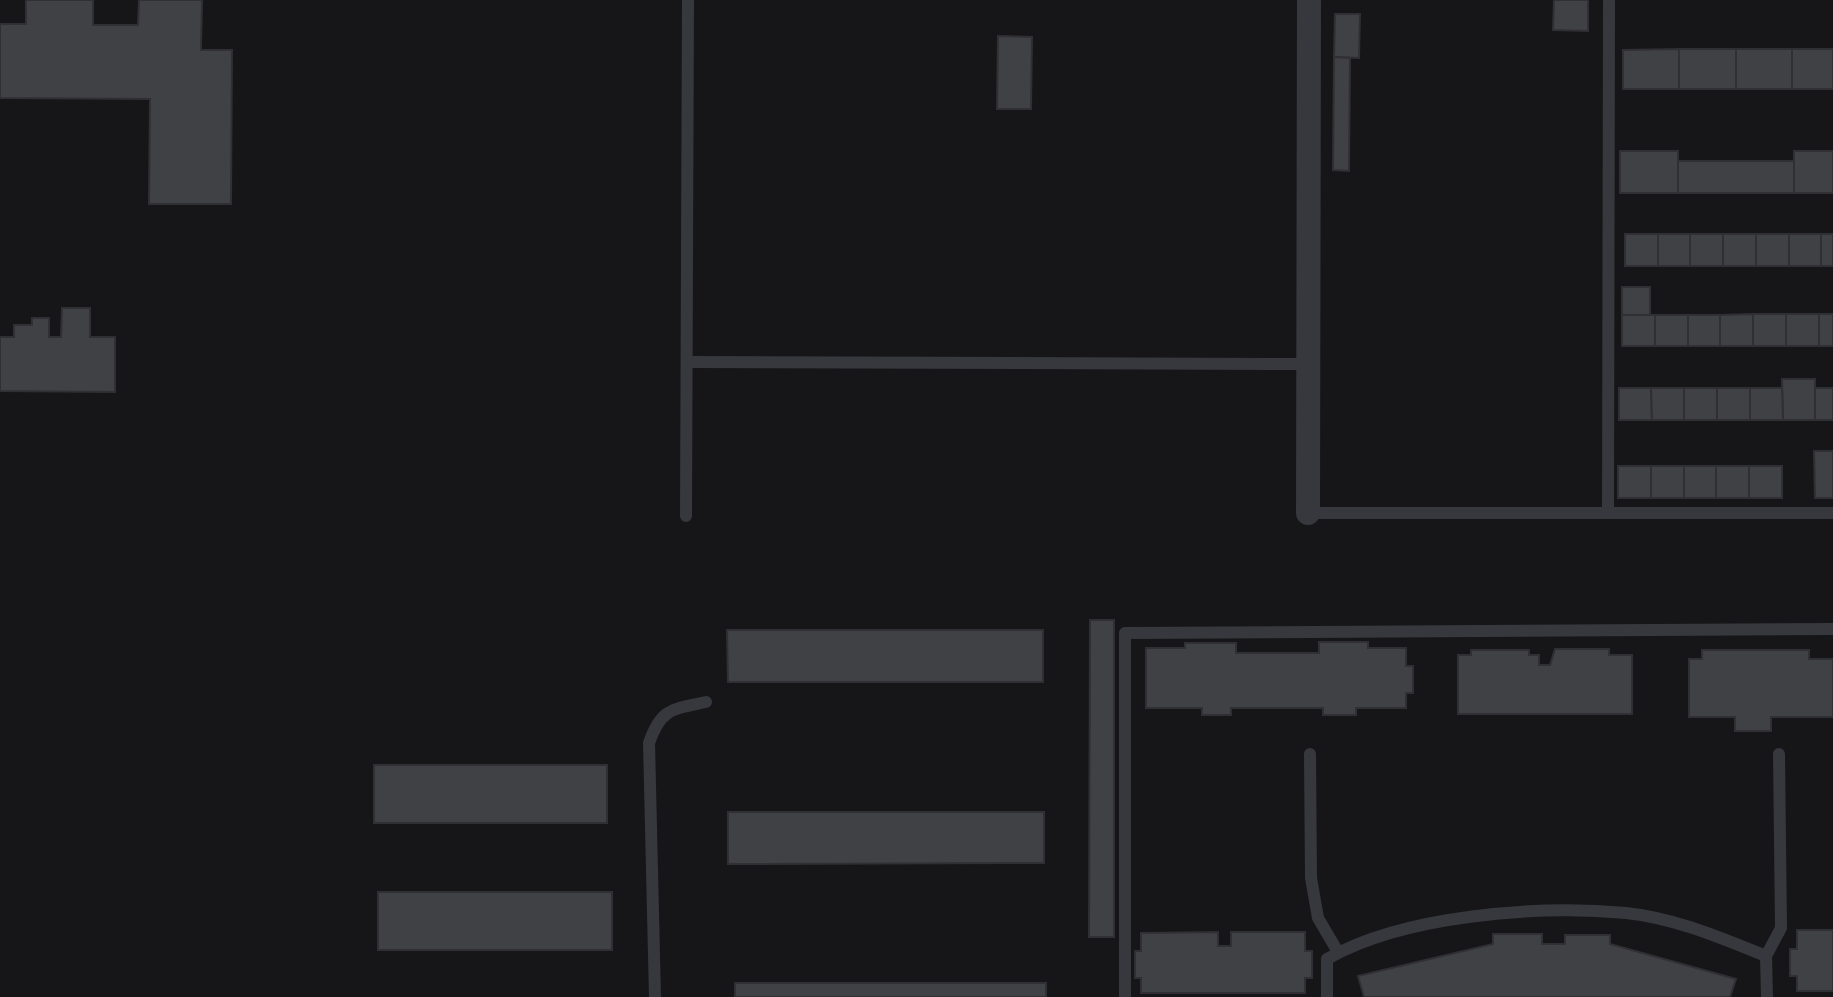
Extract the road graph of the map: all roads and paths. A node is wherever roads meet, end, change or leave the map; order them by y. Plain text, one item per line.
1 (688, 0) edge
2 (1309, 0) edge
3 (1609, 0) edge
4 (687, 362) junction
5 (1308, 364) junction
6 (1308, 513) joint
7 (1608, 513) junction
8 (1833, 513) edge
9 (686, 516) dead end
10 (1833, 629) edge
11 (706, 702) dead end
12 (1310, 754) dead end
13 (1779, 754) dead end
14 (1338, 952) junction
15 (1766, 956) junction
16 (655, 997) edge
17 (1125, 997) edge
18 (1327, 997) edge
19 (1767, 997) edge

1 - 4 lane
2 - 5 street
3 - 7 lane
4 - 5 lane
4 - 9 lane
5 - 6 street
6 - 7 lane
7 - 8 lane
10 - 17 lane
11 - 16 lane
12 - 14 lane
13 - 15 lane
14 - 15 lane
14 - 18 lane
15 - 19 lane

